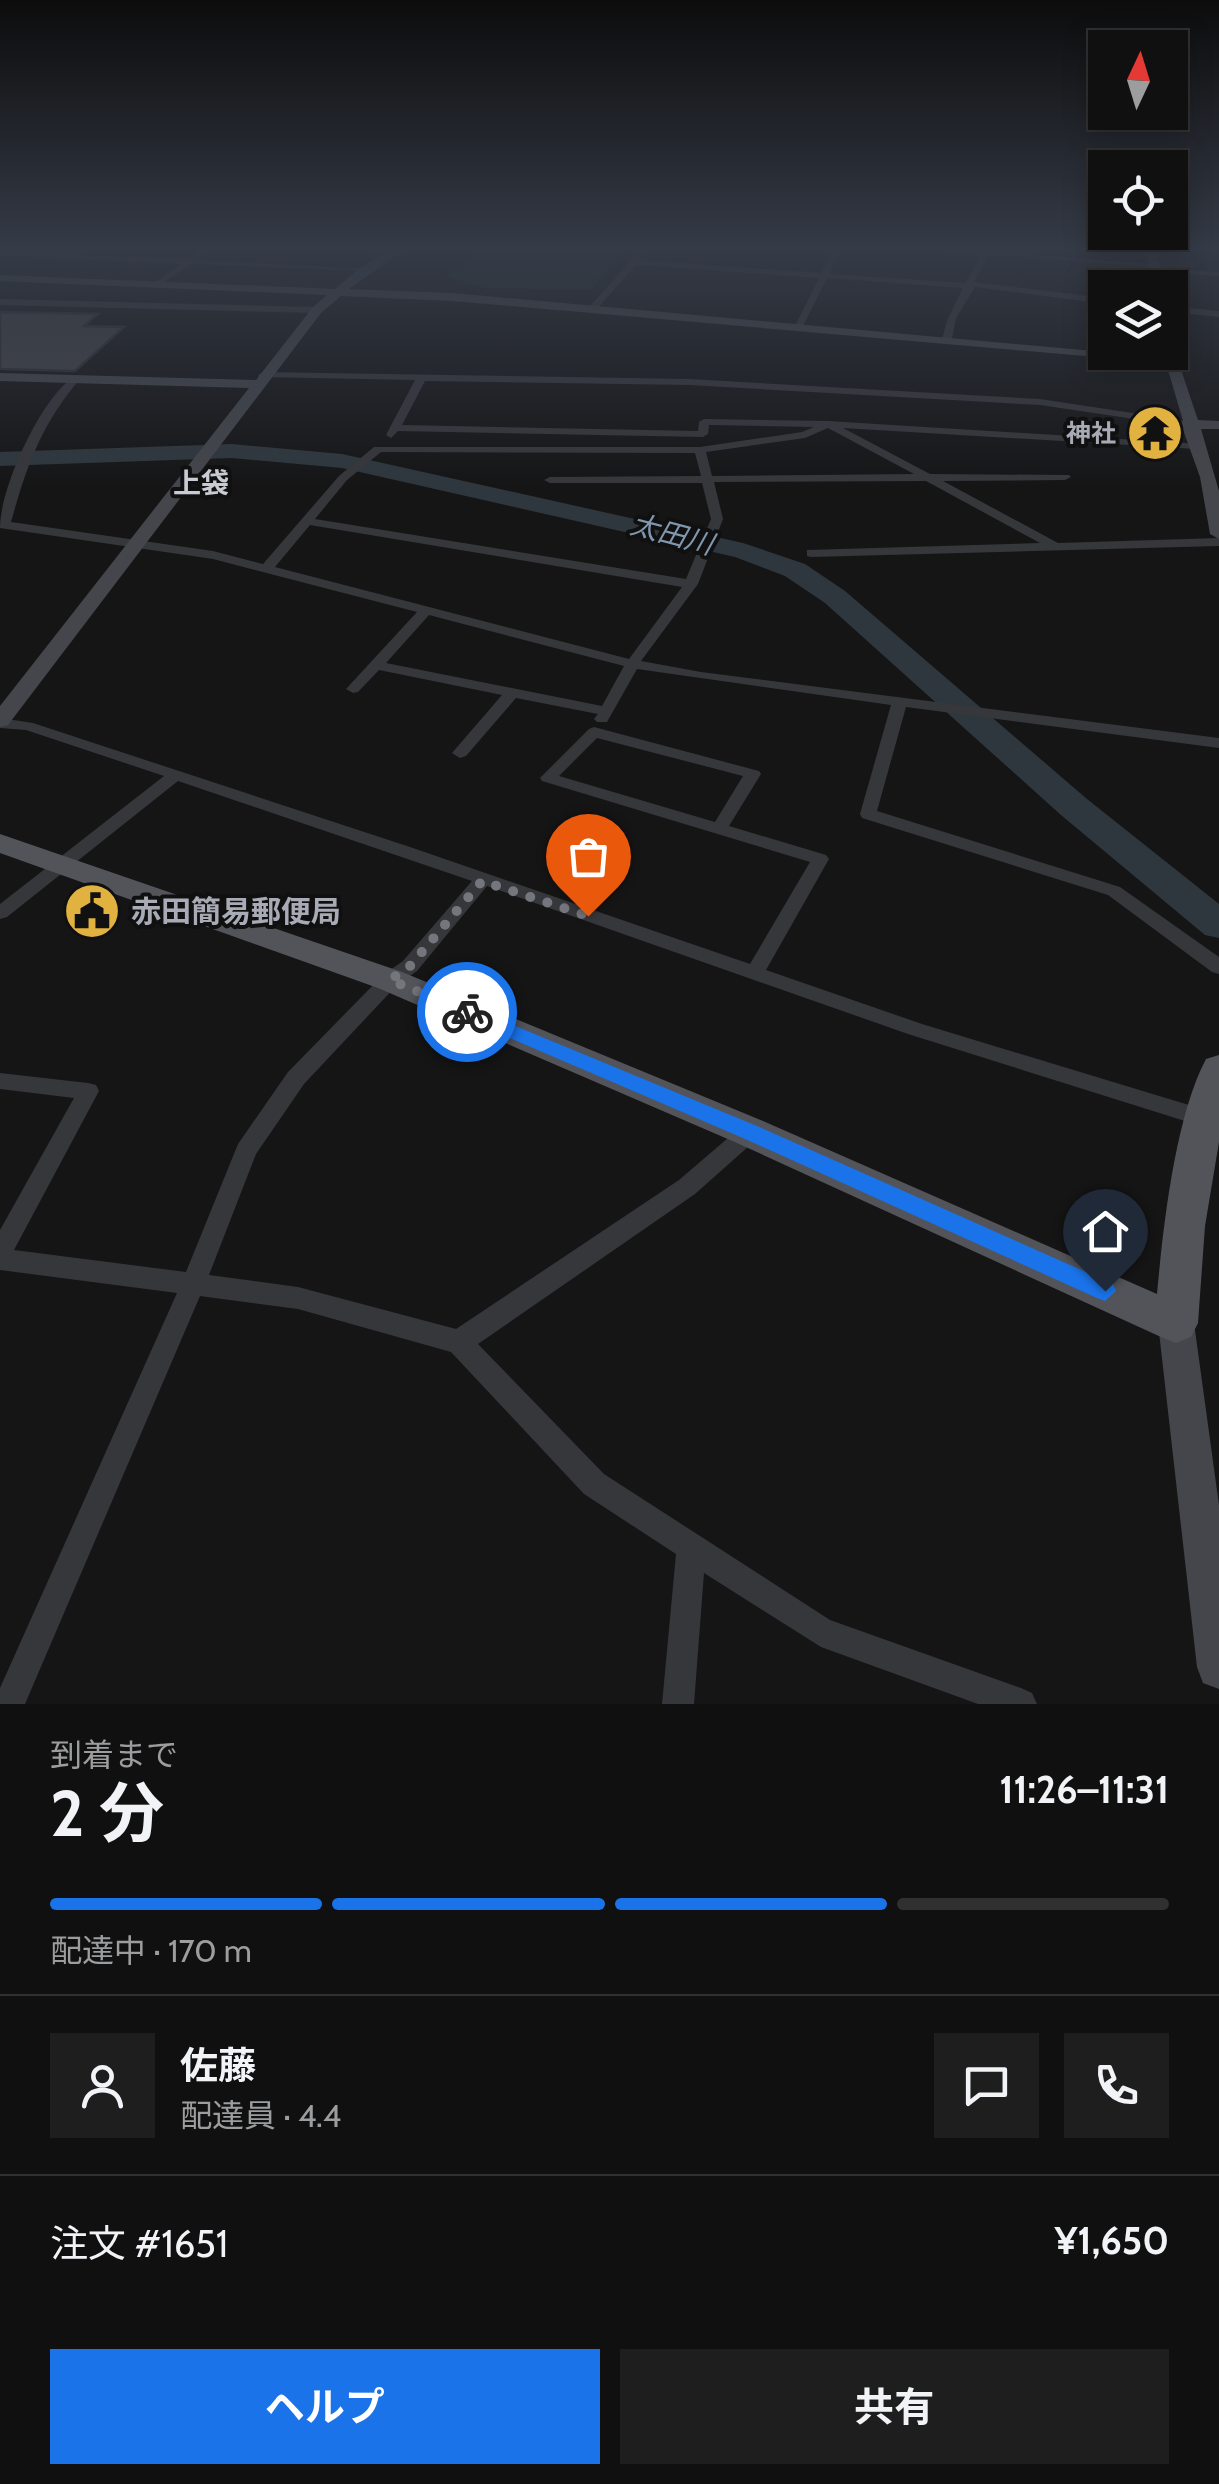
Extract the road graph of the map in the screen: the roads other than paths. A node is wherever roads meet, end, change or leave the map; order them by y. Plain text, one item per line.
1 (302, 329) edge
2 (826, 329) edge
3 (951, 329) edge
4 (947, 340) junction
5 (1088, 350) edge
6 (1173, 370) edge
7 (0, 376) edge
8 (420, 378) junction
9 (74, 379) junction
10 (260, 380) junction
11 (828, 424) junction
12 (1188, 424) junction
13 (1219, 425) edge
14 (396, 428) junction
15 (1196, 446) junction
16 (378, 449) junction
17 (700, 450) junction
18 (920, 477) junction
19 (1065, 477) dead end
20 (708, 478) junction
21 (550, 480) dead end
22 (308, 521) junction
23 (2, 524) edge
24 (1219, 534) edge
25 (1219, 542) edge
26 (137, 543) junction
27 (1056, 546) junction
28 (811, 553) dead end
29 (267, 568) junction
30 (691, 584) junction
31 (427, 610) junction
32 (632, 664) junction
33 (376, 665) junction
34 (353, 689) dead end
35 (512, 693) junction
36 (900, 700) junction
37 (607, 711) junction
38 (0, 721) edge
39 (594, 732) junction
40 (1219, 743) edge
41 (460, 753) dead end
42 (173, 776) junction
43 (719, 829) junction
44 (0, 843) edge
45 (64, 863) junction
46 (482, 881) junction
47 (0, 913) edge
48 (1219, 967) edge
49 (754, 974) junction
50 (390, 980) junction
51 (1219, 1069) edge
52 (0, 1081) edge
53 (1204, 1118) junction
54 (750, 1132) junction
55 (0, 1256) edge
56 (192, 1287) junction
57 (1176, 1323) junction
58 (459, 1342) junction
59 (690, 1548) junction
60 (1219, 1666) edge
61 (8, 1704) edge
62 (678, 1704) edge
63 (1021, 1704) edge

1 - 10 street
2 - 4 street
3 - 4 street
4 - 5 street
6 - 12 street
7 - 9 street
8 - 10 street
8 - 12 street
8 - 14 street
9 - 10 street
9 - 23 street
10 - 26 street
11 - 14 street
11 - 15 street
11 - 17 street
11 - 18 street
12 - 13 street
12 - 15 street
14 - 16 street
15 - 24 street
16 - 17 street
16 - 22 street
17 - 20 street
18 - 19 street
18 - 20 street
18 - 27 street
20 - 21 street
20 - 30 street
22 - 29 street
22 - 30 street
23 - 26 street
25 - 27 street
26 - 29 street
26 - 38 street
27 - 28 street
29 - 31 street
30 - 32 street
31 - 32 street
31 - 33 street
32 - 36 street
32 - 37 street
33 - 34 street
33 - 35 street
35 - 37 street
35 - 41 street
36 - 40 street
36 - 48 street
37 - 39 street
38 - 42 street
39 - 43 street
39 - 43 street
42 - 45 street
42 - 46 street
43 - 49 street
44 - 45 main road
45 - 47 street
45 - 50 main road
46 - 49 street
46 - 50 street
49 - 53 street
50 - 54 main road
50 - 56 street
51 - 53 main road
52 - 55 street
53 - 57 main road
54 - 57 main road
54 - 58 street
55 - 56 street
56 - 58 street
56 - 61 street
57 - 60 street
58 - 59 street
59 - 62 street
59 - 63 street

